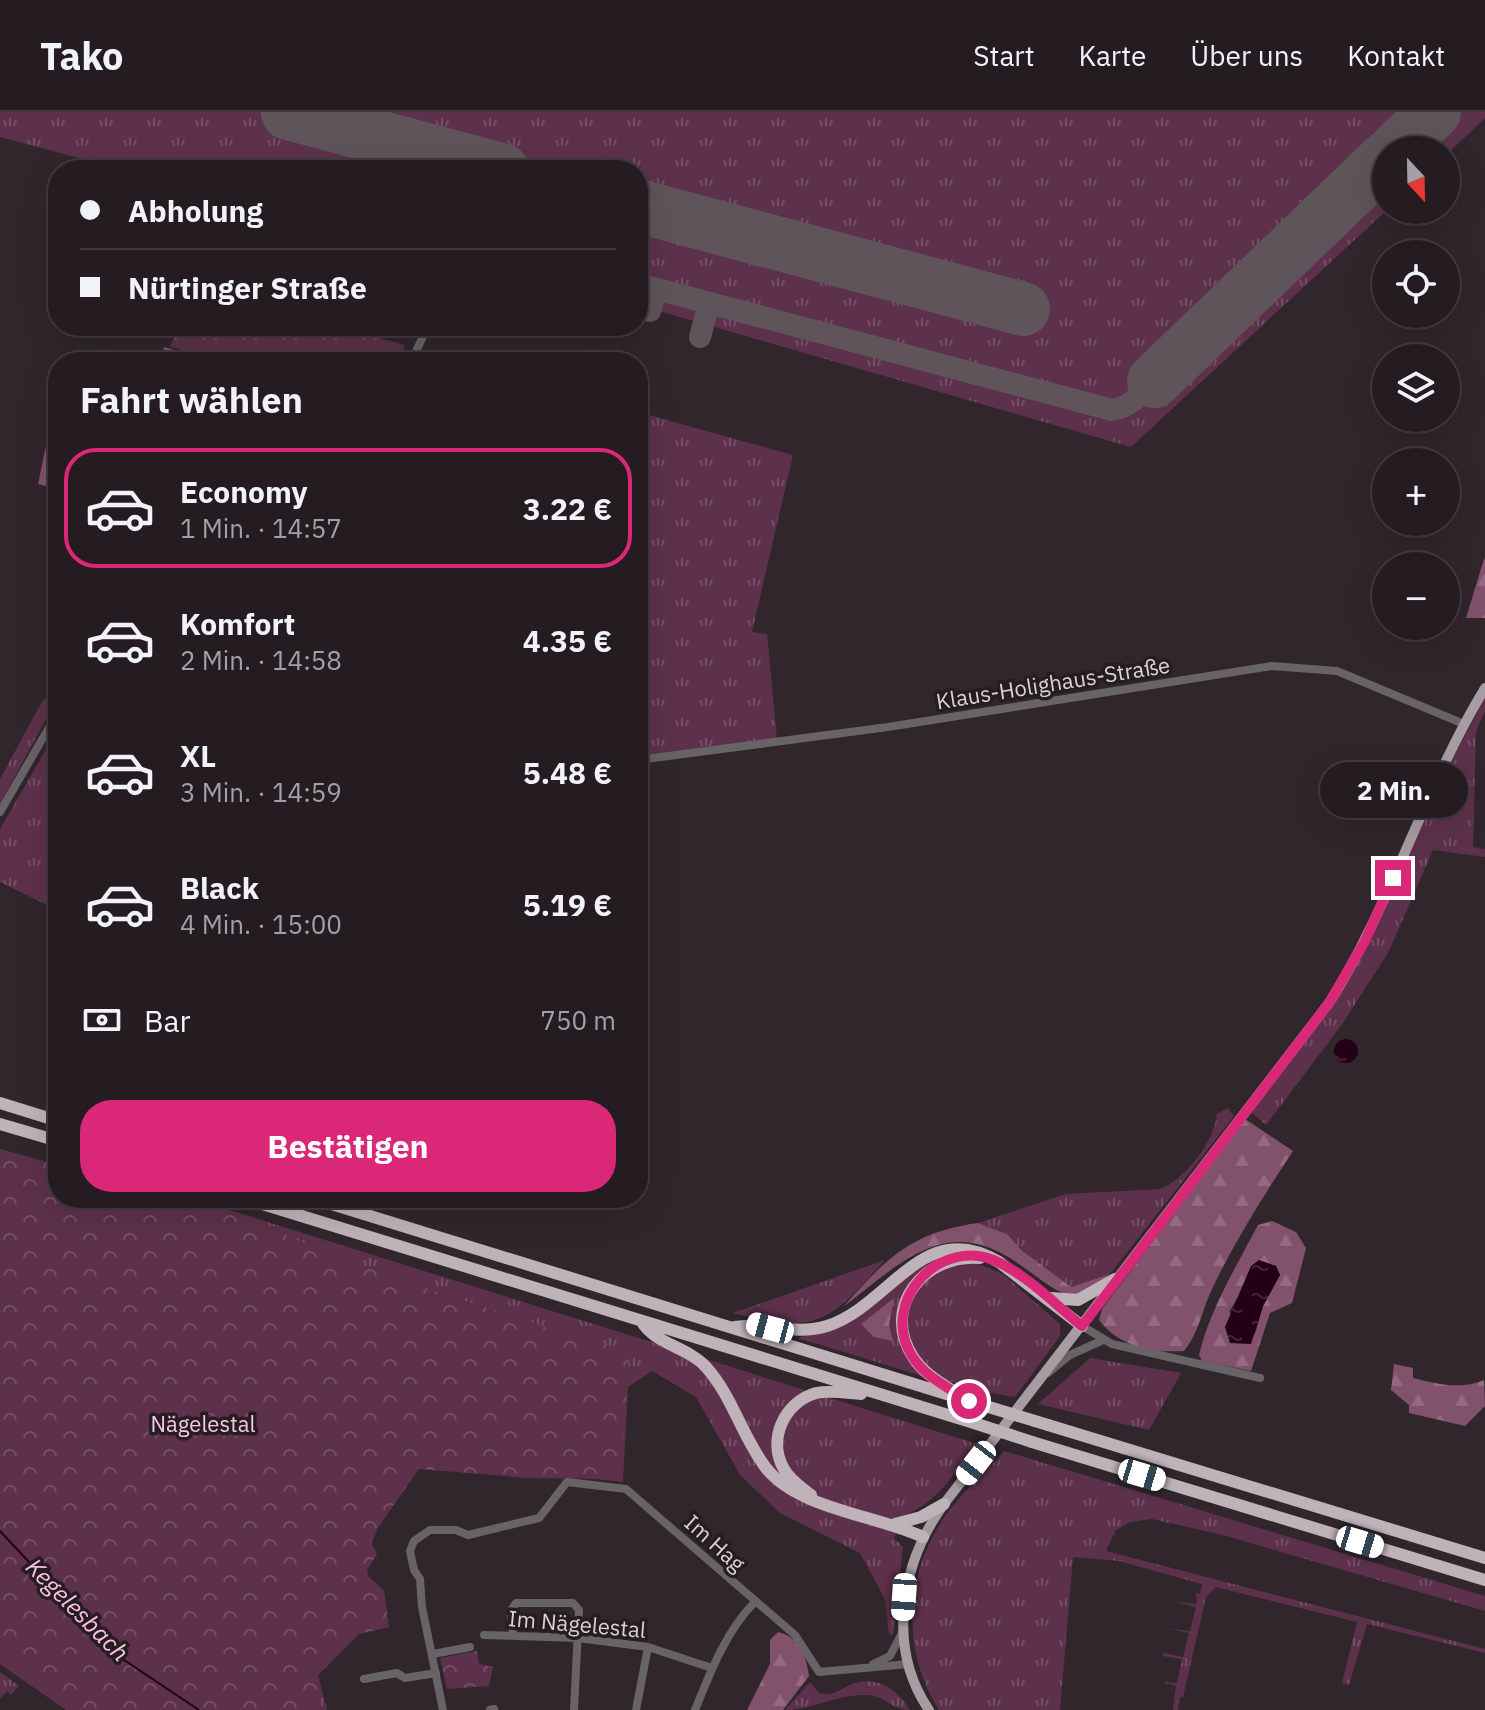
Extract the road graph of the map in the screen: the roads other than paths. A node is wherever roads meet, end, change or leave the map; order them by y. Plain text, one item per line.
1 (1485, 688) edge
2 (1464, 724) junction
3 (48, 729) edge
4 (648, 759) edge
5 (0, 812) edge
6 (0, 1103) edge
7 (48, 1118) edge
8 (0, 1124) edge
9 (48, 1138) edge
10 (275, 1208) edge
11 (344, 1208) edge
12 (999, 1262) junction
13 (1115, 1279) junction
14 (1048, 1297) junction
15 (642, 1322) junction
16 (1082, 1326) junction
17 (732, 1328) junction
18 (1101, 1341) junction
19 (1046, 1375) junction
20 (1260, 1378) dead end
21 (880, 1395) junction
22 (969, 1401) junction
23 (816, 1500) junction
24 (944, 1504) junction
25 (894, 1524) junction
26 (923, 1537) junction
27 (1485, 1558) edge
28 (1485, 1580) edge
29 (754, 1603) junction
30 (904, 1629) junction
31 (484, 1635) dead end
32 (513, 1635) junction
33 (578, 1638) junction
34 (470, 1647) dead end
35 (648, 1647) junction
36 (433, 1654) junction
37 (909, 1664) junction
38 (869, 1666) junction
39 (712, 1668) junction
40 (436, 1673) junction
41 (364, 1679) dead end
42 (443, 1710) edge
43 (574, 1710) edge
44 (636, 1710) edge
45 (695, 1710) edge
46 (929, 1710) edge

1 - 2 main road
2 - 4 street, Klaus-Holighaus-Straße
2 - 13 main road
3 - 5 street
6 - 7 highway
8 - 9 highway
10 - 15 highway
11 - 17 highway
12 - 14 highway
12 - 17 highway
12 - 22 highway
13 - 14 highway
13 - 16 main road
14 - 16 highway
15 - 21 highway
15 - 23 highway
16 - 18 street
16 - 19 main road
17 - 22 highway
18 - 19 street
18 - 20 street
19 - 24 main road
21 - 23 highway
21 - 28 highway, bridge
22 - 27 highway, bridge
23 - 25 highway
24 - 25 highway
24 - 26 main road
25 - 26 highway
26 - 30 main road
29 - 36 street, Im Hag
29 - 38 street, Im Hag
29 - 39 street
30 - 37 main road
30 - 38 street
31 - 32 street, Im Nägelestal
32 - 33 street, Im Nägelestal
32 - 33 street
33 - 35 street, Im Nägelestal
33 - 43 street
34 - 36 street
35 - 39 street, Im Nägelestal
35 - 44 street
36 - 40 street
37 - 38 street
37 - 46 main road
39 - 45 street
40 - 41 street
40 - 42 street

